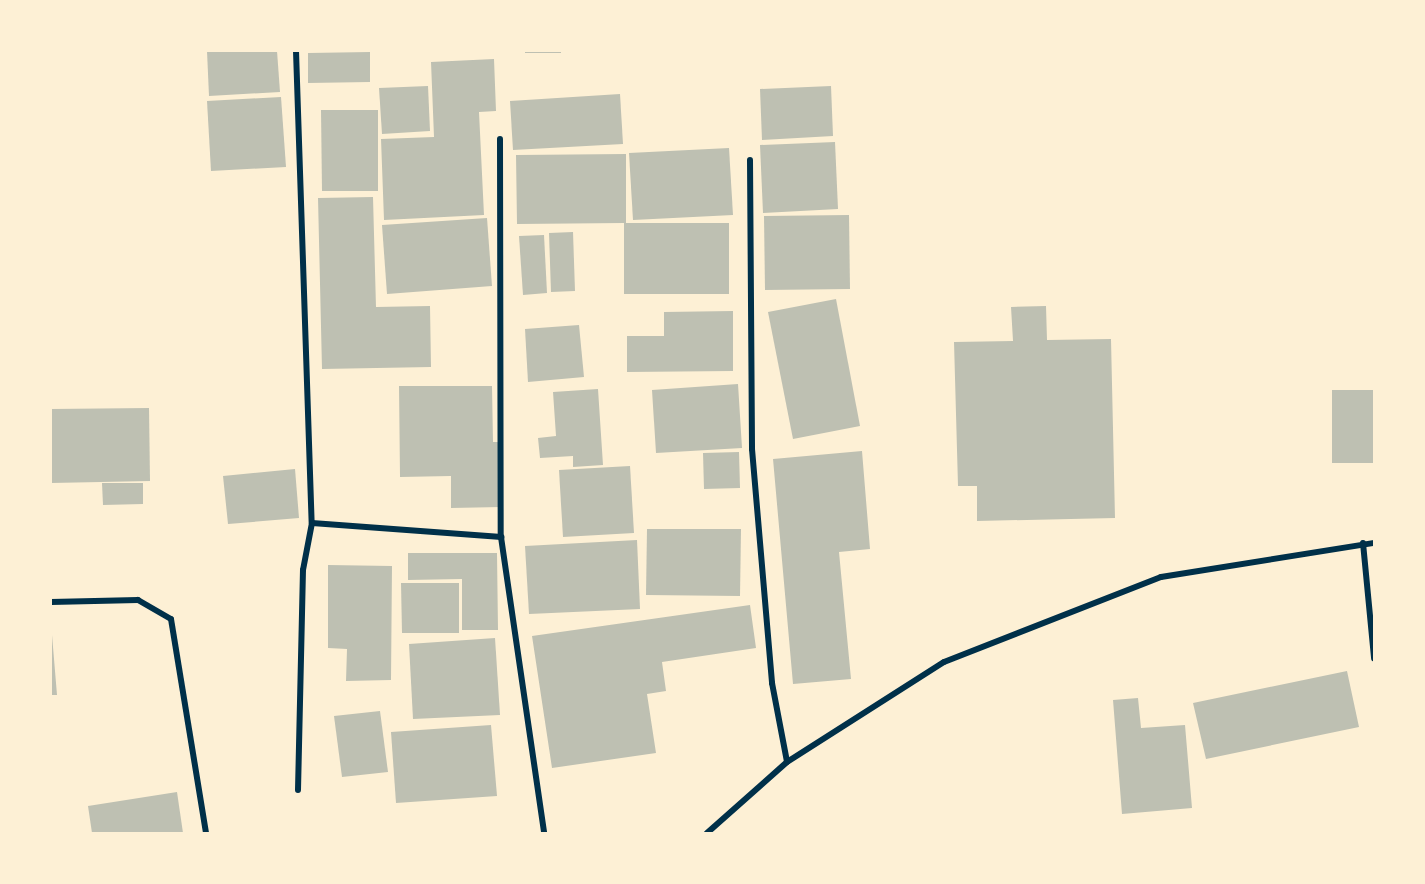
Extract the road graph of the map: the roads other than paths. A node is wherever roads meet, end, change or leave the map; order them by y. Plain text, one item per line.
1 (296, 51) edge
2 (500, 139) dead end
3 (750, 160) dead end
4 (312, 523) junction
5 (501, 537) junction
6 (1363, 543) junction
7 (1374, 543) edge
8 (51, 602) edge
9 (1374, 658) edge
10 (787, 762) junction
11 (298, 790) dead end
12 (207, 833) edge
13 (544, 833) edge
14 (707, 833) edge

1 - 4 street
2 - 5 street
3 - 10 street
4 - 5 street
4 - 11 street
5 - 13 street
6 - 7 street
6 - 9 street
6 - 10 street
8 - 12 street
10 - 14 street

